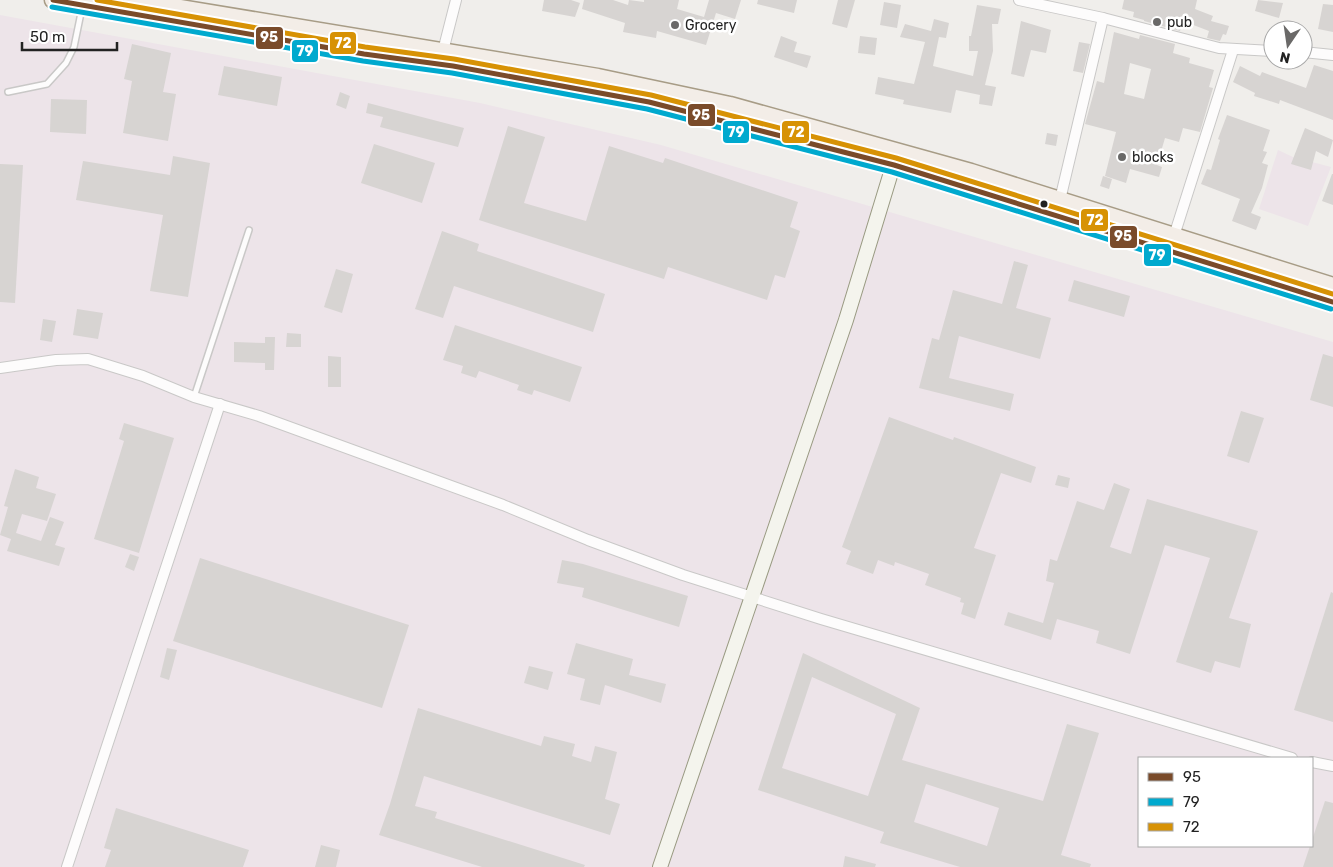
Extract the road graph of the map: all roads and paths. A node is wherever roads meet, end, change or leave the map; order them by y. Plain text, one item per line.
1 (53, 0) edge
2 (132, 0) edge
3 (456, 0) edge
4 (1019, 0) edge
5 (1070, 5) edge
6 (83, 6) junction
7 (122, 6) edge
8 (1103, 18) junction
9 (1232, 50) junction
10 (442, 51) junction
11 (1263, 51) edge
12 (1313, 53) edge
13 (1333, 55) edge
14 (8, 92) dead end
15 (896, 158) junction
16 (1058, 207) junction
17 (249, 230) dead end
18 (1174, 236) junction
19 (1333, 286) edge
20 (1333, 302) edge
21 (0, 368) edge
22 (194, 397) junction
23 (220, 404) junction
24 (753, 597) junction
25 (1289, 757) edge
26 (1313, 762) edge
27 (1333, 766) edge
28 (67, 867) edge
29 (660, 867) edge

1 - 6 main road
2 - 10 main road
3 - 10 street
4 - 5 street
5 - 8 street
6 - 7 main road
6 - 14 lane
7 - 15 main road
8 - 9 street
8 - 16 street
9 - 11 street
9 - 18 street
10 - 15 main road
12 - 13 street
15 - 16 main road
15 - 24 street
16 - 18 main road
16 - 20 main road
17 - 22 lane
18 - 19 main road
21 - 22 street
22 - 23 street
23 - 24 street
23 - 28 street
24 - 25 street
24 - 29 street
26 - 27 street

